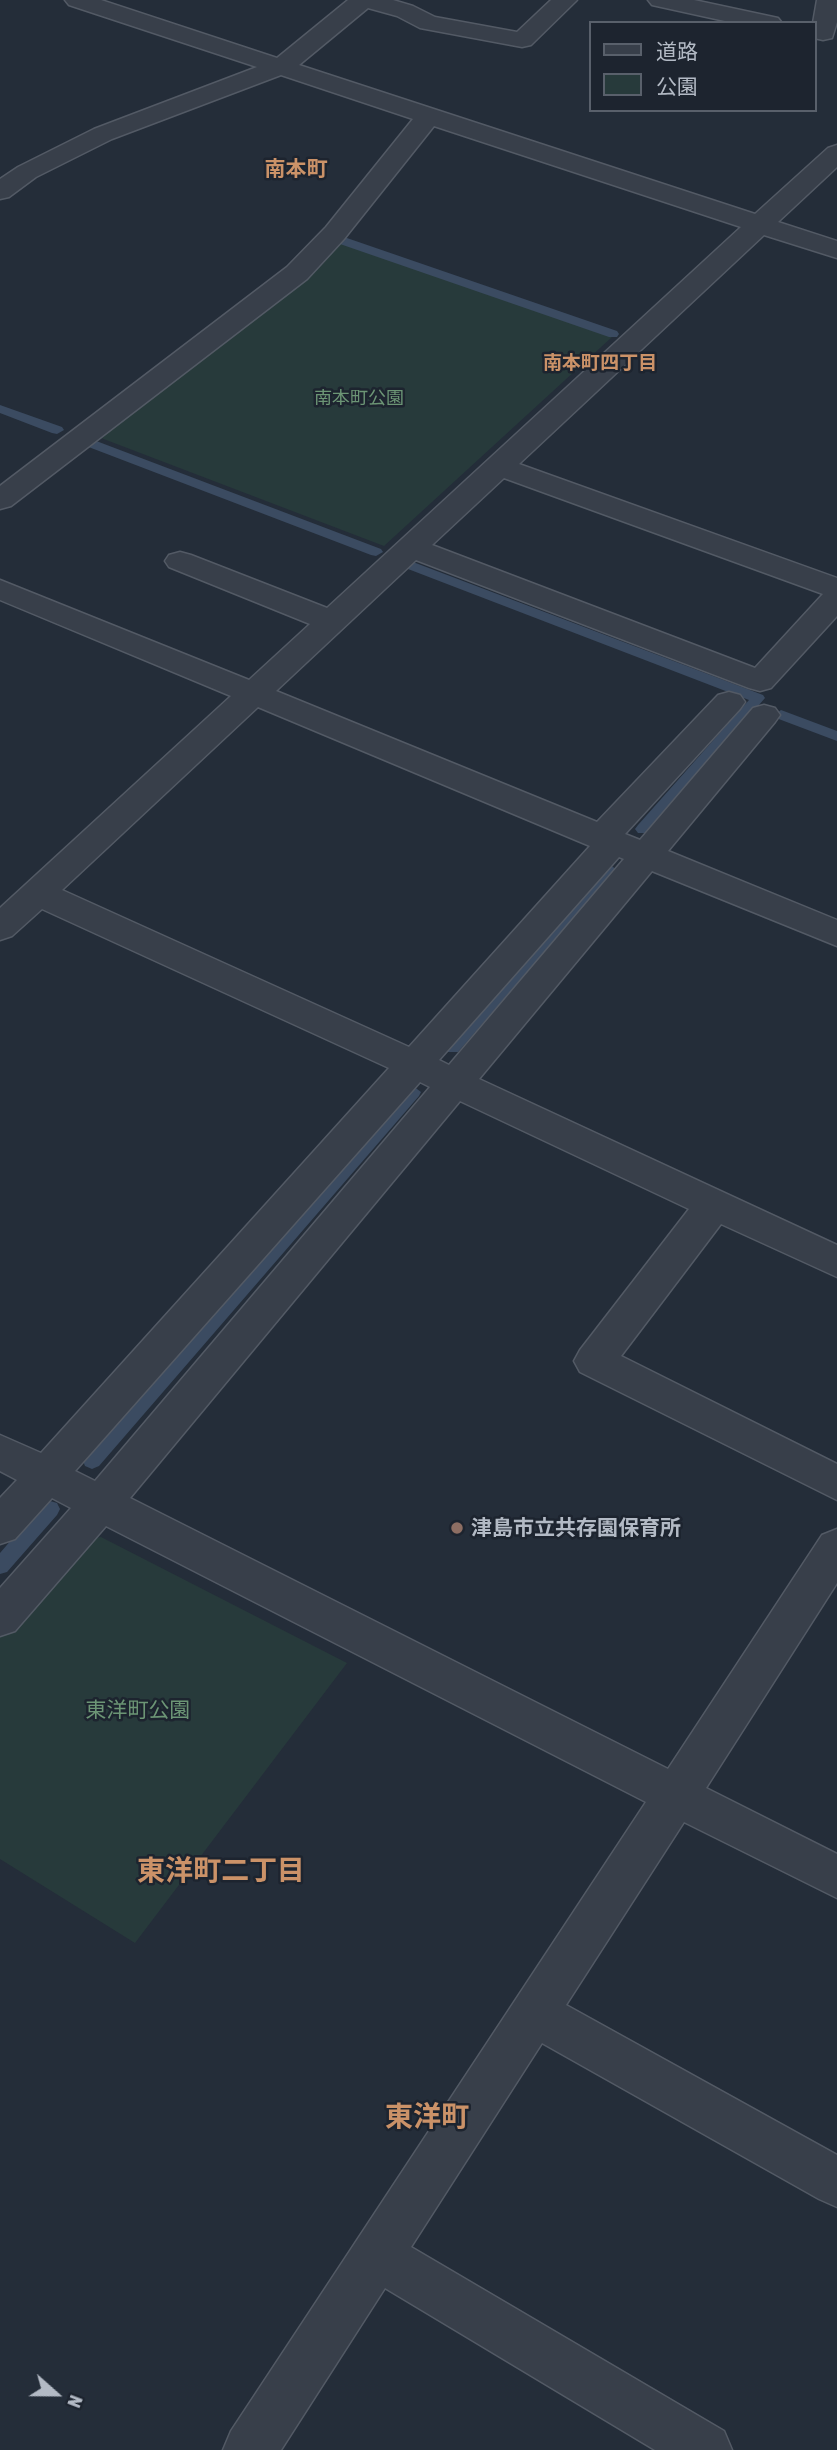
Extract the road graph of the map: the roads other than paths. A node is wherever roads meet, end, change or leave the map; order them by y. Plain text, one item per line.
1 (77, 0) edge
2 (365, 0) edge
3 (565, 0) edge
4 (660, 0) edge
5 (830, 0) edge
6 (760, 21) edge
7 (825, 34) edge
8 (281, 67) junction
9 (429, 116) junction
10 (837, 153) edge
11 (0, 191) edge
12 (760, 225) junction
13 (837, 250) edge
14 (499, 466) junction
15 (0, 500) edge
16 (411, 547) junction
17 (180, 561) dead end
18 (837, 588) edge
19 (0, 589) edge
20 (837, 597) edge
21 (331, 621) junction
22 (251, 695) junction
23 (729, 702) dead end
24 (764, 715) dead end
25 (620, 845) junction
26 (38, 893) junction
27 (0, 928) edge
28 (837, 934) edge
29 (414, 1064) junction
30 (453, 1084) junction
31 (714, 1205) junction
32 (837, 1262) edge
33 (0, 1452) edge
34 (46, 1475) junction
35 (837, 1483) edge
36 (100, 1504) junction
37 (0, 1527) edge
38 (831, 1569) edge
39 (0, 1618) edge
40 (675, 1796) junction
41 (837, 1877) edge
42 (534, 2013) junction
43 (837, 2182) edge
44 (377, 2255) junction
45 (250, 2450) edge
46 (705, 2450) edge

1 - 8 street
2 - 3 street
2 - 8 street
4 - 6 street
5 - 7 street
8 - 9 street
8 - 11 street
9 - 12 street
9 - 15 street
10 - 12 street
12 - 13 street
12 - 14 street
14 - 16 street
14 - 18 street
16 - 20 street
16 - 21 street
17 - 21 street
19 - 22 street
21 - 22 street
22 - 25 street
22 - 26 street
23 - 25 street
24 - 25 street
25 - 28 street
25 - 29 street
25 - 30 street
26 - 27 street
26 - 29 street
29 - 30 street
29 - 34 street
30 - 31 street
30 - 36 street
31 - 32 street
31 - 35 street
33 - 34 street
34 - 36 street
34 - 37 street
36 - 39 street
36 - 40 street
38 - 40 street
40 - 41 street
40 - 42 street
42 - 43 street
42 - 44 street
44 - 45 street
44 - 46 street

